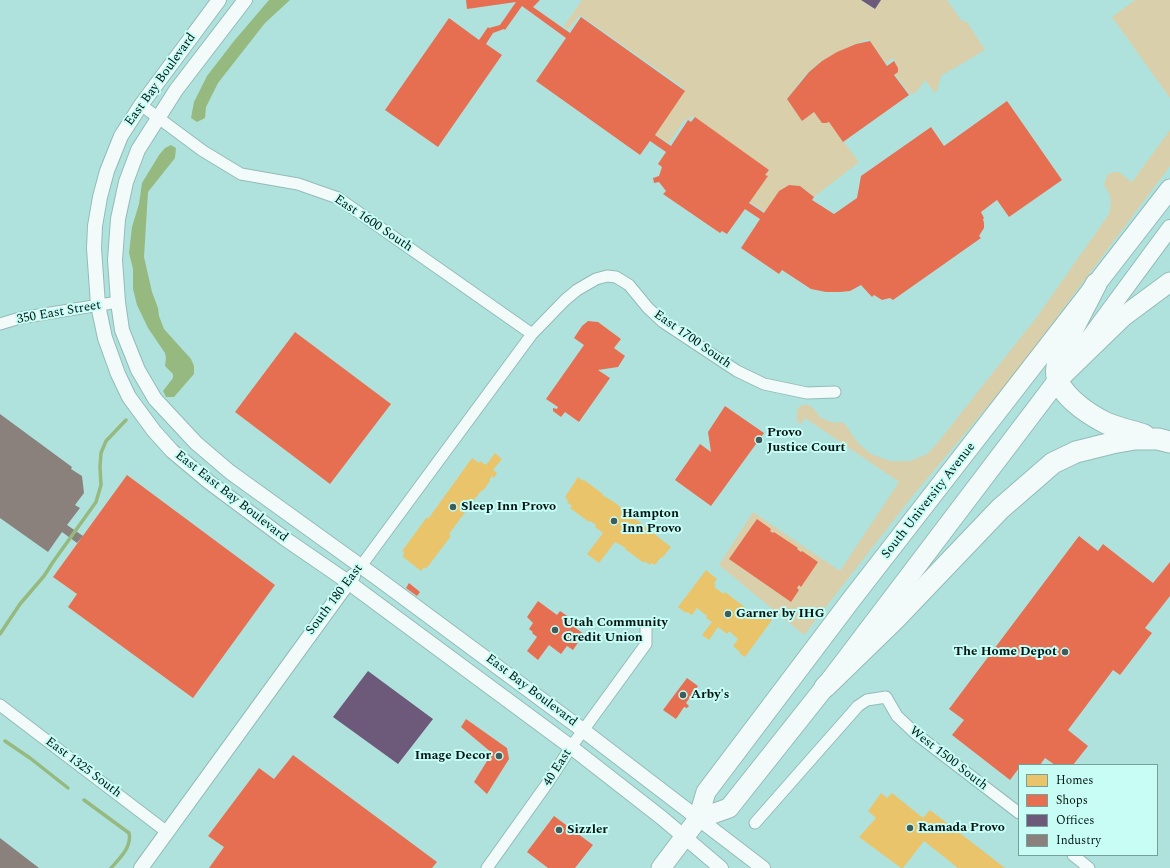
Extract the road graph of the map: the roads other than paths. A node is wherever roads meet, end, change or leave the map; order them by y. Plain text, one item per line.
1 (219, 0) edge
2 (245, 0) edge
3 (141, 105) junction
4 (159, 118) junction
5 (1170, 188) edge
6 (1170, 228) edge
7 (1170, 282) edge
8 (1096, 284) junction
9 (118, 302) junction
10 (98, 305) junction
11 (0, 324) edge
12 (532, 334) junction
13 (1058, 381) junction
14 (835, 392) dead end
15 (1164, 440) edge
16 (360, 566) junction
17 (348, 582) junction
18 (646, 626) dead end
19 (825, 687) junction
20 (0, 705) edge
21 (584, 730) junction
22 (571, 747) junction
23 (1018, 812) edge
24 (698, 819) junction
25 (755, 823) dead end
26 (167, 832) junction
27 (684, 837) junction
28 (1074, 856) edge
29 (141, 868) edge
30 (487, 868) edge
31 (661, 868) edge
32 (722, 868) edge
33 (763, 868) edge
34 (1089, 868) edge

1 - 3 street, East Bay Boulevard
2 - 4 street, East Bay Boulevard
3 - 4 street, East 1600 South
3 - 10 street, East Bay Boulevard
4 - 9 street, East Bay Boulevard
4 - 12 street, East 1600 South
5 - 8 highway, South University Avenue
6 - 13 main road
7 - 13 highway
8 - 13 highway
8 - 24 highway, South University Avenue
9 - 10 street, 350 East Street
9 - 16 street, East East Bay Boulevard
10 - 11 street, 350 East Street
10 - 17 street, East East Bay Boulevard
12 - 14 street, East 1700 South
12 - 16 street, South 180 East
13 - 15 highway
13 - 19 highway
15 - 19 highway
16 - 17 street, South 180 East
16 - 21 street, East Bay Boulevard
17 - 22 street, East Bay Boulevard
17 - 26 street, South 180 East
18 - 21 street, 40 East
19 - 24 highway
20 - 26 street, East 1325 South
21 - 22 street, 40 East
21 - 24 street, East Bay Boulevard
22 - 27 street, East Bay Boulevard
22 - 30 street, 40 East
23 - 25 street, West 1500 South
24 - 27 highway, South University Avenue
24 - 33 street, East Bay Boulevard
26 - 29 street, South 180 East
27 - 31 highway, South University Avenue
27 - 32 street, East Bay Boulevard
28 - 34 street

